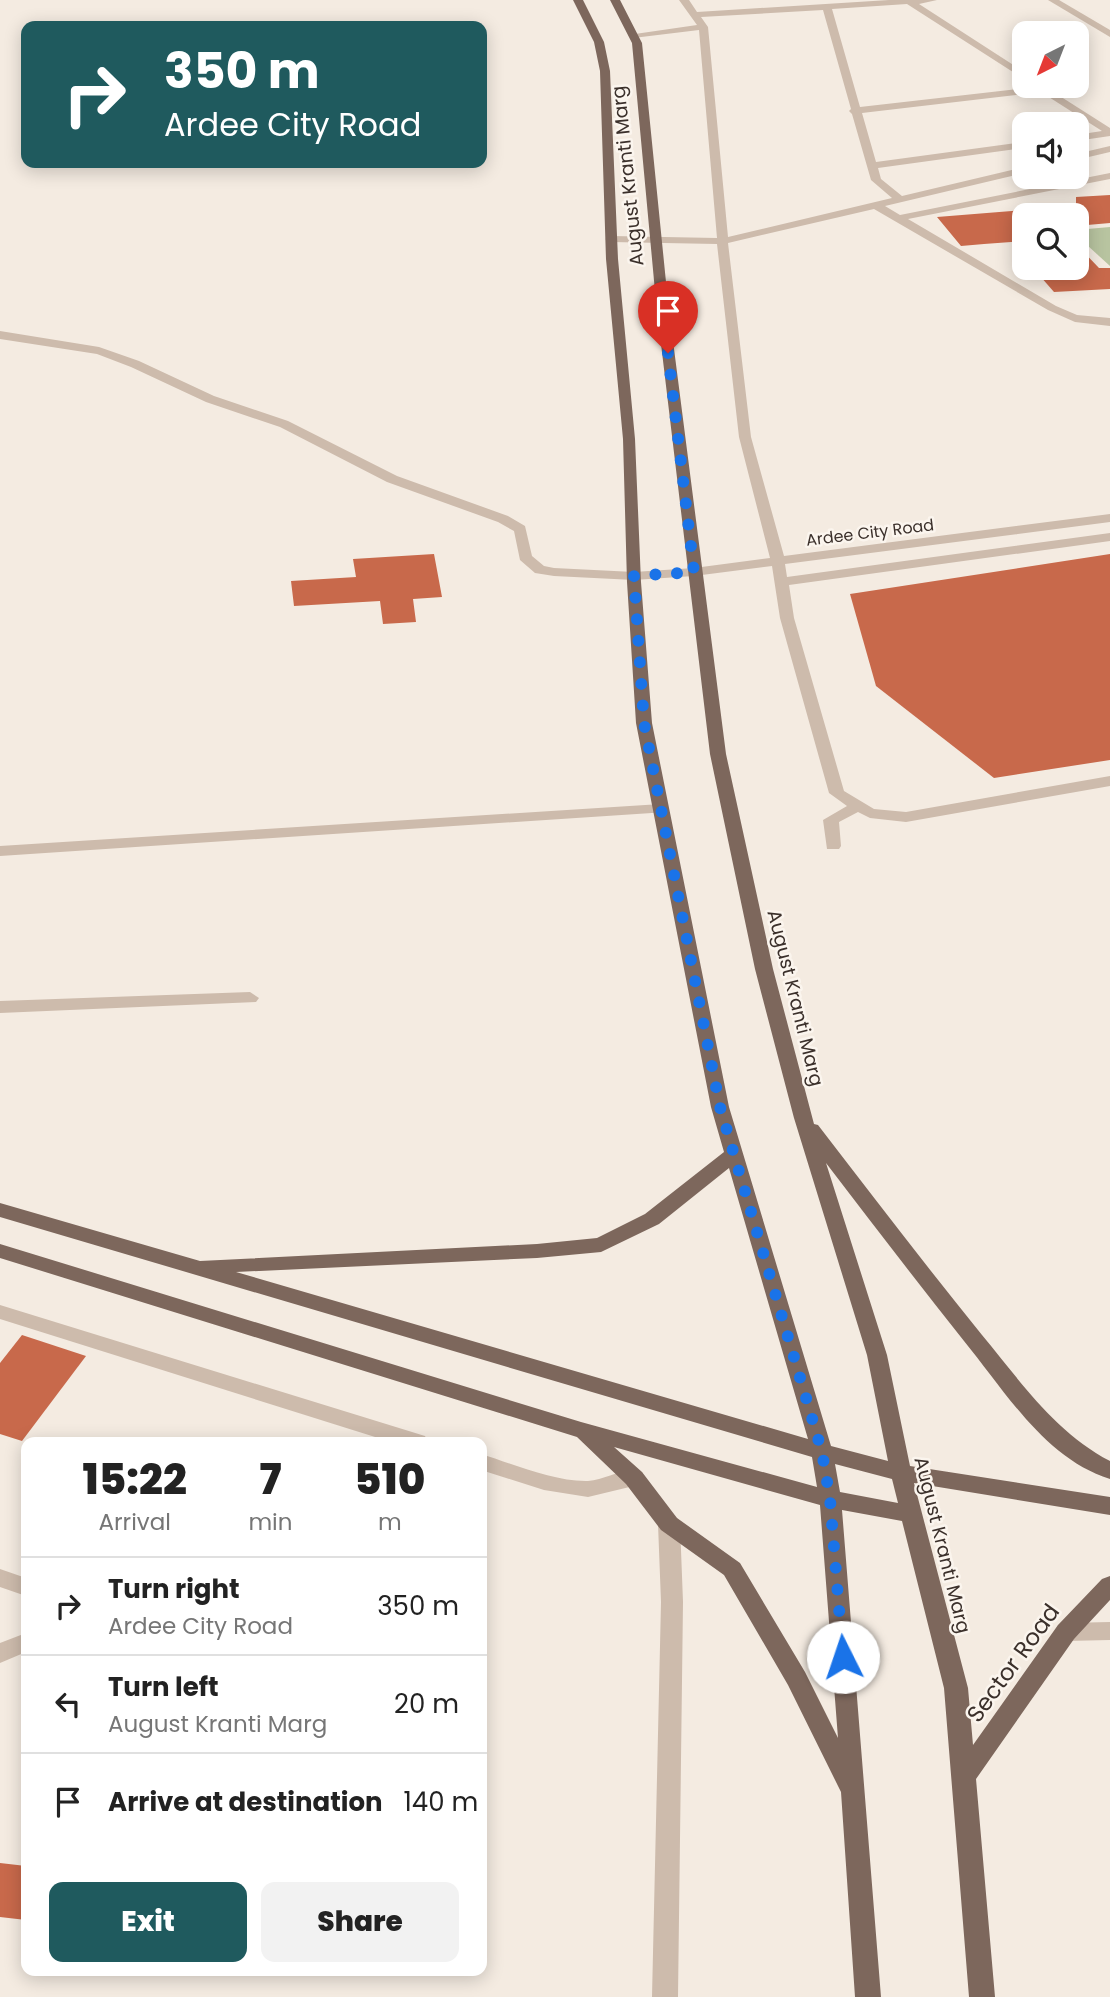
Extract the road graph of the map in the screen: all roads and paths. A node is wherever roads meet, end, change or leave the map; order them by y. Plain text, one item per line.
1 (578, 0) edge
2 (615, 0) edge
3 (684, 0) edge
4 (932, 0) edge
5 (1053, 0) edge
6 (872, 2) edge
7 (910, 2) edge
8 (827, 8) junction
9 (696, 15) junction
10 (703, 27) junction
11 (1110, 34) edge
12 (633, 35) junction
13 (1012, 68) edge
14 (1012, 91) edge
15 (1058, 98) edge
16 (854, 110) junction
17 (1110, 132) edge
18 (1089, 136) edge
19 (1012, 147) edge
20 (1110, 149) edge
21 (1089, 154) edge
22 (871, 166) junction
23 (1012, 173) edge
24 (1110, 176) edge
25 (901, 200) junction
26 (877, 206) junction
27 (899, 218) junction
28 (611, 239) junction
29 (656, 240) junction
30 (724, 241) junction
31 (1110, 322) edge
32 (0, 335) edge
33 (1110, 518) edge
34 (1110, 537) edge
35 (778, 561) junction
36 (694, 572) junction
37 (634, 576) junction
38 (781, 582) junction
39 (1110, 781) edge
40 (858, 806) junction
41 (661, 809) junction
42 (832, 846) dead end
43 (0, 851) edge
44 (250, 998) dead end
45 (0, 1007) edge
46 (803, 1118) junction
47 (734, 1154) junction
48 (0, 1210) edge
49 (0, 1251) edge
50 (190, 1267) junction
51 (0, 1312) edge
52 (581, 1430) junction
53 (401, 1437) edge
54 (822, 1452) junction
55 (487, 1464) edge
56 (1110, 1471) edge
57 (901, 1473) junction
58 (634, 1478) junction
59 (830, 1499) junction
60 (1110, 1506) edge
61 (911, 1514) junction
62 (669, 1524) junction
63 (0, 1578) edge
64 (21, 1585) edge
65 (1110, 1585) edge
66 (1066, 1632) junction
67 (1110, 1632) edge
68 (21, 1644) edge
69 (0, 1653) edge
70 (964, 1776) junction
71 (853, 1793) junction
72 (665, 1997) edge
73 (868, 1997) edge
74 (982, 1997) edge

1 - 28 main road, August Kranti Marg
2 - 12 main road, August Kranti Marg
3 - 9 street
4 - 7 street
5 - 11 street
6 - 7 street
6 - 8 street
7 - 13 street
8 - 9 street
8 - 16 street
9 - 10 street
10 - 12 street
10 - 30 street
12 - 29 main road, August Kranti Marg
14 - 16 street
15 - 17 street
16 - 22 street
17 - 18 street
19 - 22 street
20 - 21 street
22 - 25 street
23 - 25 street
24 - 27 street
25 - 26 street
26 - 27 street
26 - 30 street
27 - 31 street
28 - 29 street
28 - 37 main road, August Kranti Marg
29 - 30 street
29 - 36 main road, August Kranti Marg
30 - 35 street
32 - 37 street, Ardee City Road
33 - 35 street, Ardee City Road
34 - 38 street
35 - 36 street, Ardee City Road
35 - 38 street
36 - 37 street, Ardee City Road
36 - 46 main road, August Kranti Marg
37 - 41 main road, August Kranti Marg
38 - 40 street
39 - 40 street
40 - 42 street
41 - 43 street
41 - 47 main road, August Kranti Marg
44 - 45 street
46 - 56 main road
46 - 57 main road, August Kranti Marg
47 - 50 main road
47 - 54 main road, August Kranti Marg
48 - 50 main road
49 - 52 main road
50 - 54 main road
51 - 53 street
52 - 58 main road
52 - 59 main road
54 - 57 main road
54 - 59 main road, August Kranti Marg
55 - 58 street
57 - 60 main road
57 - 61 main road, August Kranti Marg
58 - 62 main road
59 - 61 main road
59 - 71 main road, August Kranti Marg
61 - 70 main road, August Kranti Marg
62 - 71 main road
62 - 72 street
63 - 64 street
65 - 66 main road, Sector Road
66 - 67 street
66 - 70 main road, Sector Road
68 - 69 street
70 - 74 main road, August Kranti Marg
71 - 73 main road, August Kranti Marg

